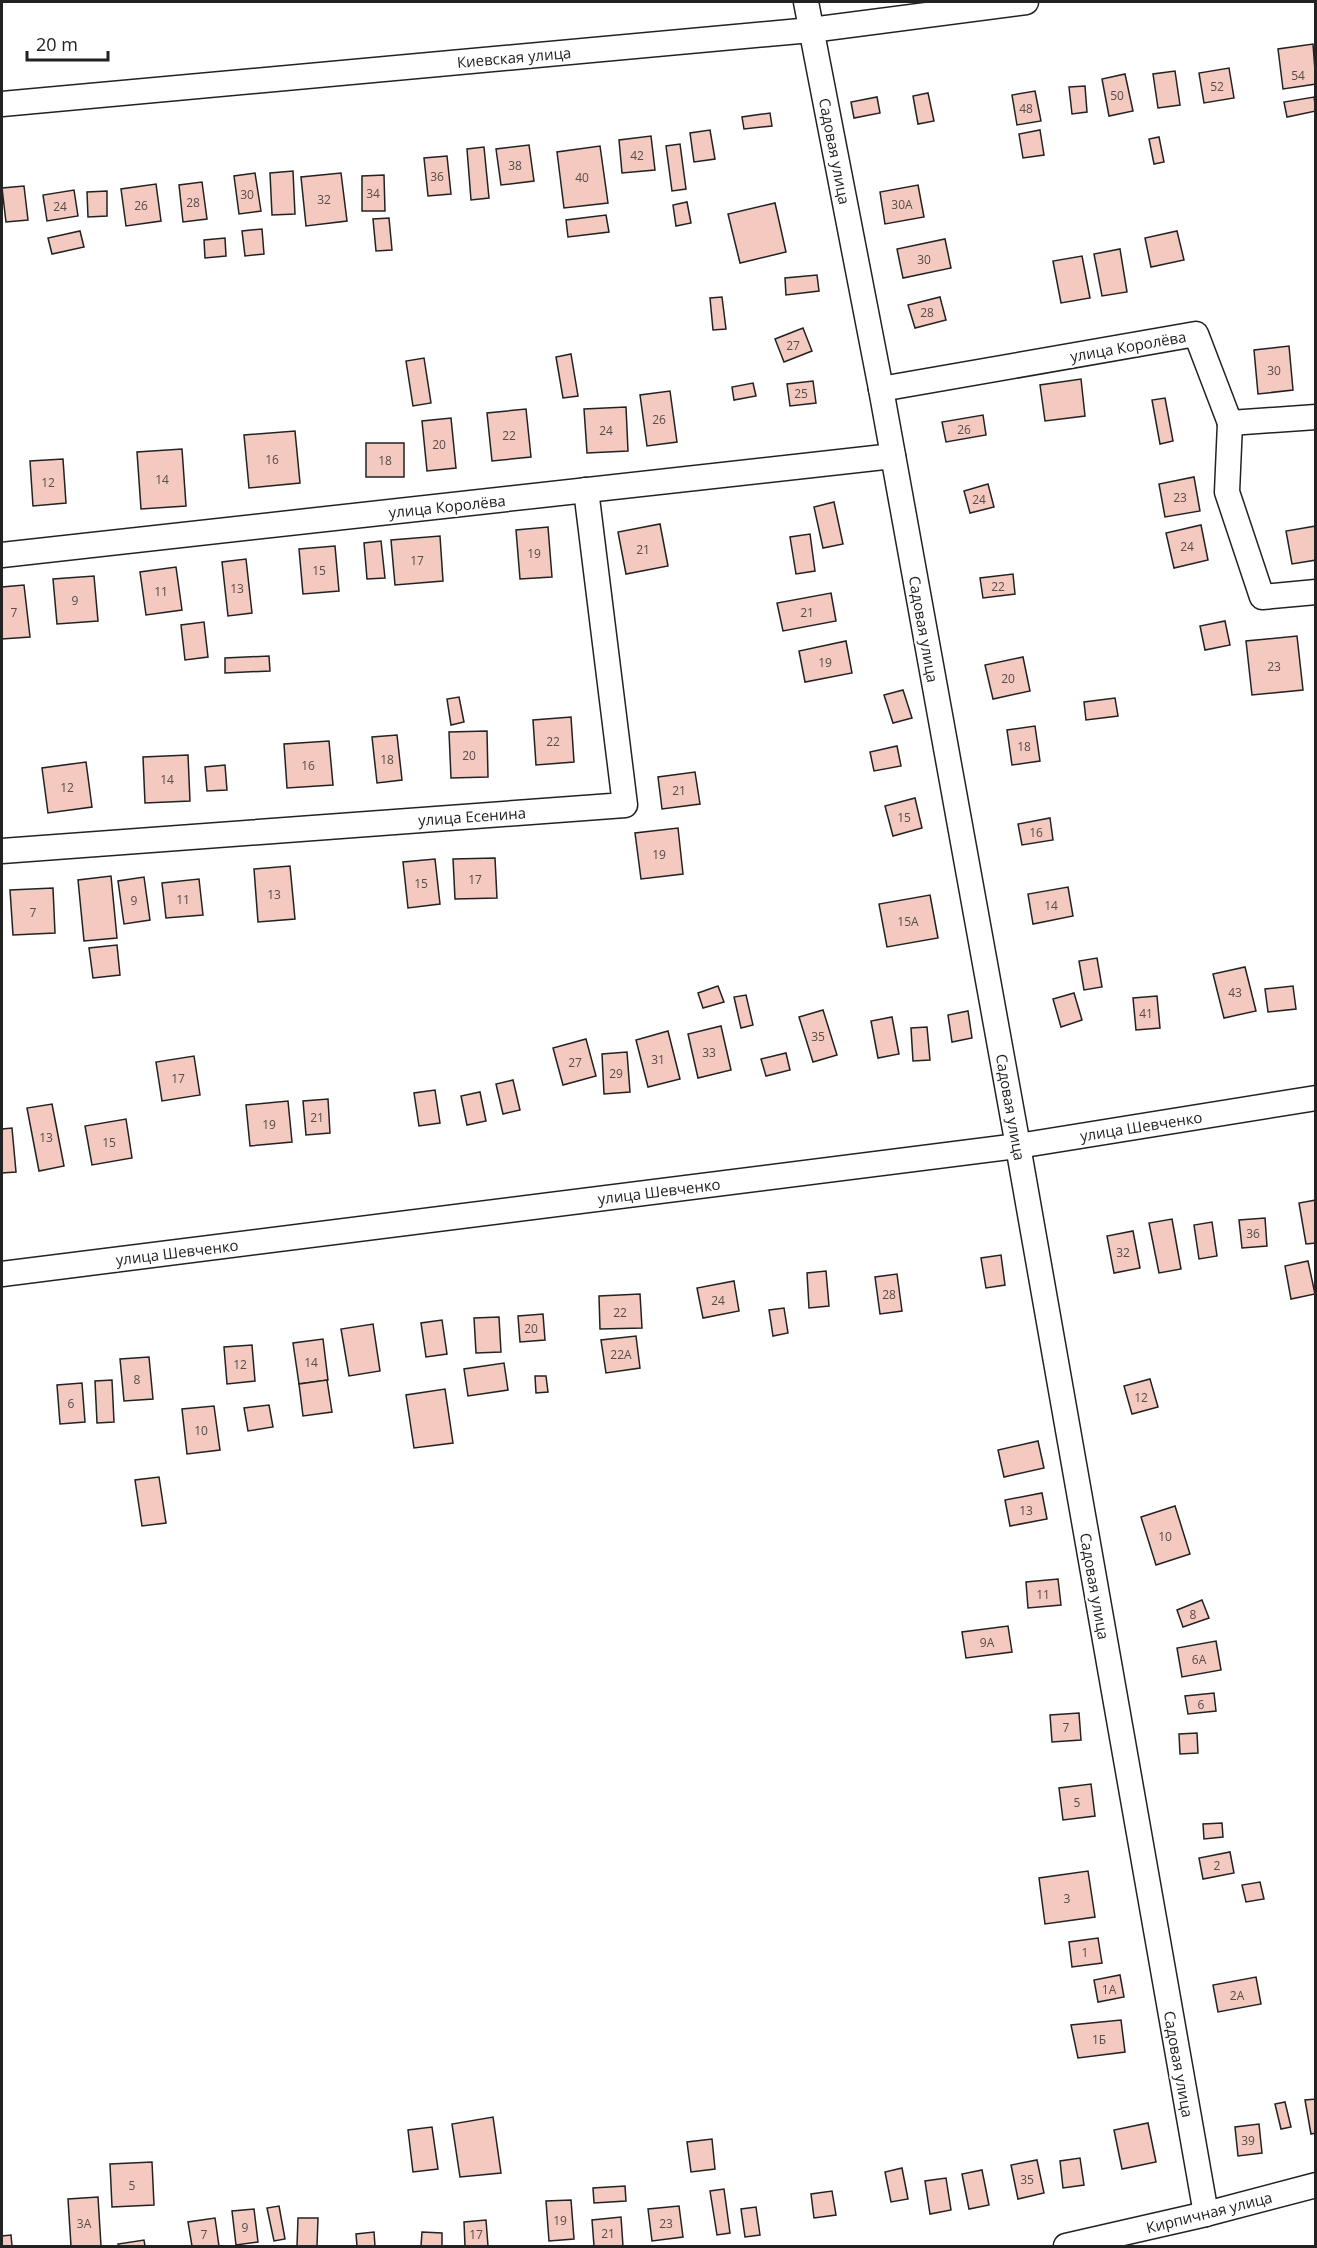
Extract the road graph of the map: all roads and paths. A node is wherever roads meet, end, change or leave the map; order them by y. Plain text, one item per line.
1 (806, 2) edge
2 (1026, 2) edge
3 (811, 30) junction
4 (2, 104) edge
5 (881, 389) junction
6 (1316, 417) edge
7 (1230, 423) junction
8 (893, 456) junction
9 (586, 490) junction
10 (2, 555) edge
11 (1316, 592) edge
12 (2, 850) edge
13 (1316, 1098) edge
14 (1018, 1146) junction
15 (2, 1274) edge
16 (1316, 2185) edge
17 (1206, 2214) junction
18 (1066, 2247) edge

1 - 3 street, Садовая улица
2 - 3 street, Киевская улица
3 - 4 street, Киевская улица
3 - 5 street, Садовая улица
5 - 7 street, улица Королёва
5 - 8 street, Садовая улица
6 - 7 street
7 - 11 street
8 - 9 street, улица Королёва
8 - 14 street, Садовая улица
9 - 10 street, улица Королёва
9 - 12 street, улица Есенина
13 - 14 street, улица Шевченко
14 - 15 street, улица Шевченко
14 - 17 street, Садовая улица
16 - 17 street, Кирпичная улица
17 - 18 street, Кирпичная улица

